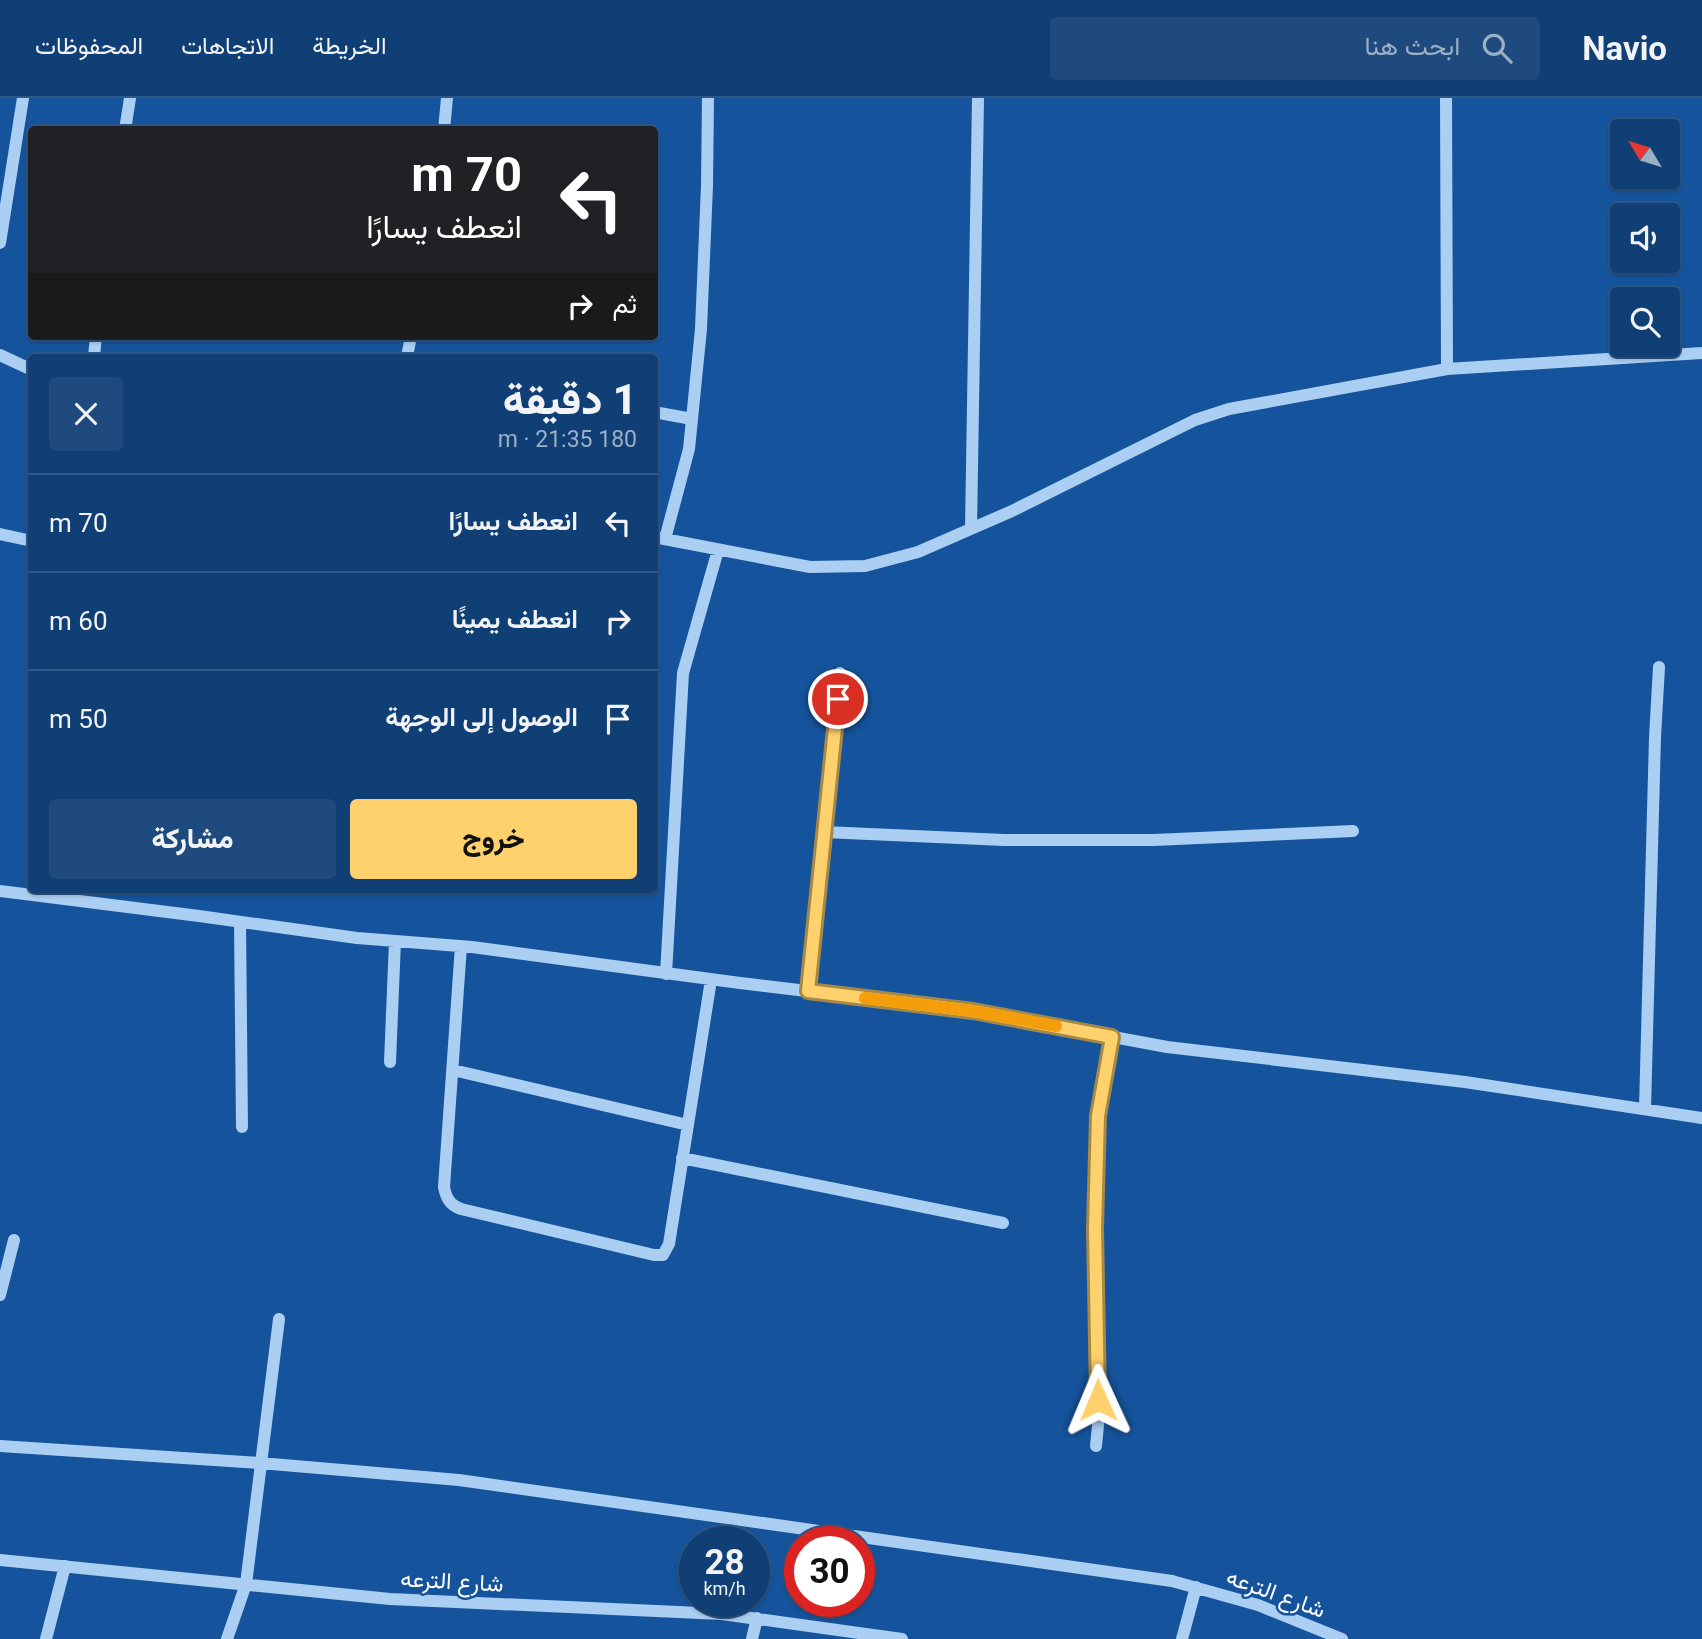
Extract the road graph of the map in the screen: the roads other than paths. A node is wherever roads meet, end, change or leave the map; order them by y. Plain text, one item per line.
1 (23, 98) edge
2 (130, 98) edge
3 (447, 98) edge
4 (708, 98) edge
5 (978, 98) edge
6 (1446, 98) edge
7 (126, 126) edge
8 (444, 126) edge
9 (0, 243) edge
10 (1702, 353) edge
11 (0, 355) edge
12 (28, 368) edge
13 (1447, 369) junction
14 (658, 413) edge
15 (692, 419) junction
16 (971, 529) junction
17 (0, 534) edge
18 (660, 538) edge
19 (28, 540) edge
20 (718, 550) junction
21 (1659, 667) dead end
22 (840, 673) dead end
23 (1353, 831) dead end
24 (824, 832) junction
25 (0, 891) edge
26 (240, 922) junction
27 (395, 941) junction
28 (461, 946) junction
29 (666, 974) junction
30 (711, 980) junction
31 (808, 991) junction
32 (1112, 1037) junction
33 (390, 1062) dead end
34 (453, 1070) junction
35 (1645, 1109) junction
36 (1702, 1118) edge
37 (688, 1125) junction
38 (242, 1127) dead end
39 (682, 1158) junction
40 (1003, 1223) dead end
41 (14, 1240) dead end
42 (0, 1295) edge
43 (279, 1319) dead end
44 (0, 1446) edge
45 (1096, 1446) dead end
46 (260, 1463) junction
47 (0, 1560) edge
48 (65, 1566) junction
49 (246, 1584) junction
50 (1196, 1587) junction
51 (757, 1618) junction
52 (46, 1639) edge
53 (228, 1639) edge
54 (752, 1639) edge
55 (902, 1639) edge
56 (1182, 1639) edge
57 (1342, 1639) edge

1 - 9 street
2 - 7 street
3 - 8 street
4 - 15 street
5 - 16 street
6 - 13 street
10 - 13 street
11 - 12 street
13 - 16 street
14 - 15 street
15 - 18 street
16 - 20 street
17 - 19 street
18 - 20 street
20 - 29 street
21 - 35 street
22 - 24 street
23 - 24 street
24 - 31 street
25 - 26 street
26 - 27 street
26 - 38 street
27 - 28 street
27 - 33 street
28 - 29 street
28 - 34 street
29 - 30 street
30 - 31 street
30 - 37 street
31 - 32 street
32 - 35 street
32 - 45 street
34 - 37 street
34 - 39 street
35 - 36 street
37 - 39 street
39 - 40 street
41 - 42 street
43 - 46 street
44 - 46 street, شارع الترعه
46 - 49 street
46 - 50 street, شارع الترعه
47 - 48 street, شارع الترعه
48 - 49 street, شارع الترعه
48 - 52 street
49 - 51 street, شارع الترعه
49 - 53 street
50 - 56 street
50 - 57 street, شارع الترعه
51 - 54 street
51 - 55 street, شارع الترعه

